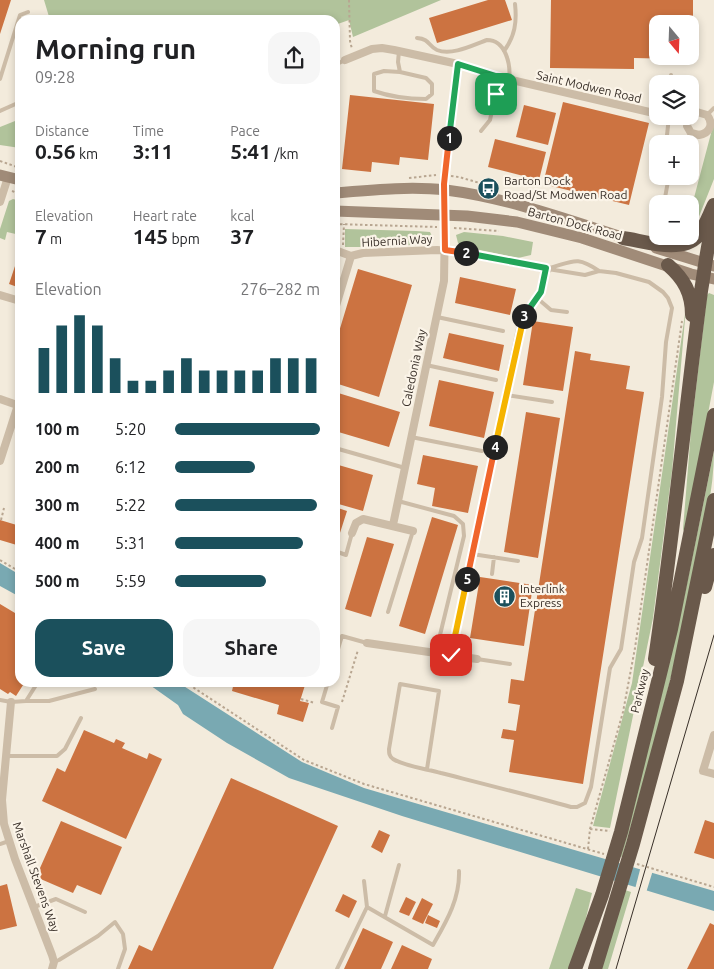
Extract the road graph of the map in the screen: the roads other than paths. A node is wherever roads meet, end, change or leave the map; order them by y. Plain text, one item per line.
1 (515, 4) dead end
2 (28, 12) dead end
3 (20, 15) edge
4 (15, 32) edge
5 (14, 35) joint
6 (417, 38) dead end
7 (399, 51) junction
8 (504, 51) junction
9 (345, 60) joint
10 (340, 63) edge
11 (458, 64) junction
12 (400, 72) junction
13 (499, 77) junction
14 (0, 78) edge
15 (509, 80) junction
16 (15, 104) edge
17 (714, 108) edge
18 (0, 111) edge
19 (649, 112) edge
20 (699, 113) edge
21 (707, 115) junction
22 (687, 125) edge
23 (481, 131) dead end
24 (4, 176) edge
25 (444, 190) junction
26 (340, 193) edge
27 (0, 202) edge
28 (714, 205) edge
29 (340, 212) edge
30 (445, 215) junction
31 (714, 221) edge
32 (623, 238) junction
33 (445, 250) junction
34 (340, 251) edge
35 (351, 256) junction
36 (709, 264) edge
37 (668, 265) junction
38 (547, 269) junction
39 (599, 271) junction
40 (709, 278) edge
41 (340, 292) edge
42 (0, 295) edge
43 (537, 298) junction
44 (15, 300) edge
45 (568, 312) dead end
46 (437, 316) junction
47 (504, 330) dead end
48 (426, 365) junction
49 (496, 380) dead end
50 (688, 388) junction
51 (506, 395) junction
52 (0, 399) edge
53 (552, 402) dead end
54 (15, 404) edge
55 (714, 415) edge
56 (15, 417) edge
57 (411, 437) junction
58 (340, 449) edge
59 (482, 451) dead end
60 (0, 461) edge
61 (404, 468) junction
62 (714, 500) edge
63 (398, 501) junction
64 (393, 525) junction
65 (413, 531) joint
66 (352, 533) joint
67 (340, 553) edge
68 (472, 554) junction
69 (714, 555) edge
70 (494, 557) junction
71 (518, 561) dead end
72 (492, 574) dead end
73 (388, 612) dead end
74 (440, 635) dead end
75 (340, 643) edge
76 (367, 643) joint
77 (451, 655) junction
78 (477, 659) joint
79 (510, 664) dead end
80 (677, 681) junction
81 (35, 687) edge
82 (326, 687) edge
83 (95, 689) dead end
84 (0, 700) edge
85 (26, 701) junction
86 (11, 702) junction
87 (81, 718) dead end
88 (332, 728) dead end
89 (714, 735) edge
90 (643, 742) junction
91 (7, 756) junction
92 (427, 769) junction
93 (714, 774) edge
94 (2, 776) edge
95 (9, 841) junction
96 (0, 844) edge
97 (399, 865) dead end
98 (459, 872) dead end
99 (364, 881) dead end
100 (33, 907) junction
101 (367, 907) junction
102 (85, 912) dead end
103 (385, 916) junction
104 (53, 965) edge
105 (118, 969) edge
106 (337, 969) edge
107 (575, 969) edge
108 (595, 969) edge

1 - 8 lane
2 - 3 lane
4 - 5 lane
5 - 14 lane
6 - 8 lane
7 - 9 street, Saint Modwen Road
7 - 11 street, Saint Modwen Road
7 - 12 lane
8 - 15 lane
9 - 10 lane
11 - 13 street, Saint Modwen Road
11 - 25 street
12 - 12 lane
13 - 15 street, Saint Modwen Road
13 - 23 lane
15 - 19 street, Saint Modwen Road
16 - 18 lane
17 - 21 lane
20 - 21 street
21 - 22 street
24 - 27 street
25 - 26 main road, Barton Dock Road
25 - 30 street
25 - 32 main road, Barton Dock Road
28 - 32 highway
29 - 30 main road, Barton Dock Road
30 - 33 street, Caledonia Way
30 - 37 main road, Barton Dock Road
31 - 36 highway
32 - 36 main road, Barton Dock Road
33 - 35 street, Hibernia Way
33 - 38 street, Hibernia Way
33 - 46 street, Caledonia Way
34 - 35 street, Hibernia Way
35 - 41 street, Hibernia Way
36 - 40 highway
37 - 40 main road, Barton Dock Road
37 - 50 highway
38 - 39 lane
38 - 39 lane
38 - 43 street
39 - 92 lane
40 - 50 highway
42 - 44 street
43 - 45 lane
43 - 51 street
46 - 47 lane
46 - 48 street, Caledonia Way
48 - 49 lane
48 - 57 street, Caledonia Way
50 - 90 highway
51 - 53 lane
51 - 68 street
52 - 54 street
55 - 90 highway, Parkway
56 - 60 street
57 - 59 lane
57 - 61 street, Caledonia Way
58 - 61 lane
61 - 63 street, Caledonia Way
62 - 80 highway
63 - 64 street, Caledonia Way
63 - 74 lane
64 - 65 street
64 - 66 street
65 - 73 lane
66 - 67 lane
68 - 70 lane
68 - 77 street
69 - 80 highway
70 - 71 lane
70 - 72 lane
75 - 76 lane
76 - 77 street
77 - 78 street
78 - 79 lane
80 - 108 highway
81 - 85 lane
82 - 88 lane
83 - 85 lane
84 - 86 lane
85 - 86 lane
86 - 91 street, Marshall Stevens Way
87 - 91 lane
89 - 93 street
90 - 107 highway, Parkway
91 - 94 street, Marshall Stevens Way
92 - 92 lane
94 - 95 street, Marshall Stevens Way
95 - 96 lane
95 - 100 street, Marshall Stevens Way
97 - 103 lane
98 - 103 lane
99 - 101 lane
100 - 102 lane
100 - 104 street, Marshall Stevens Way
101 - 103 lane
101 - 106 lane
104 - 105 lane

